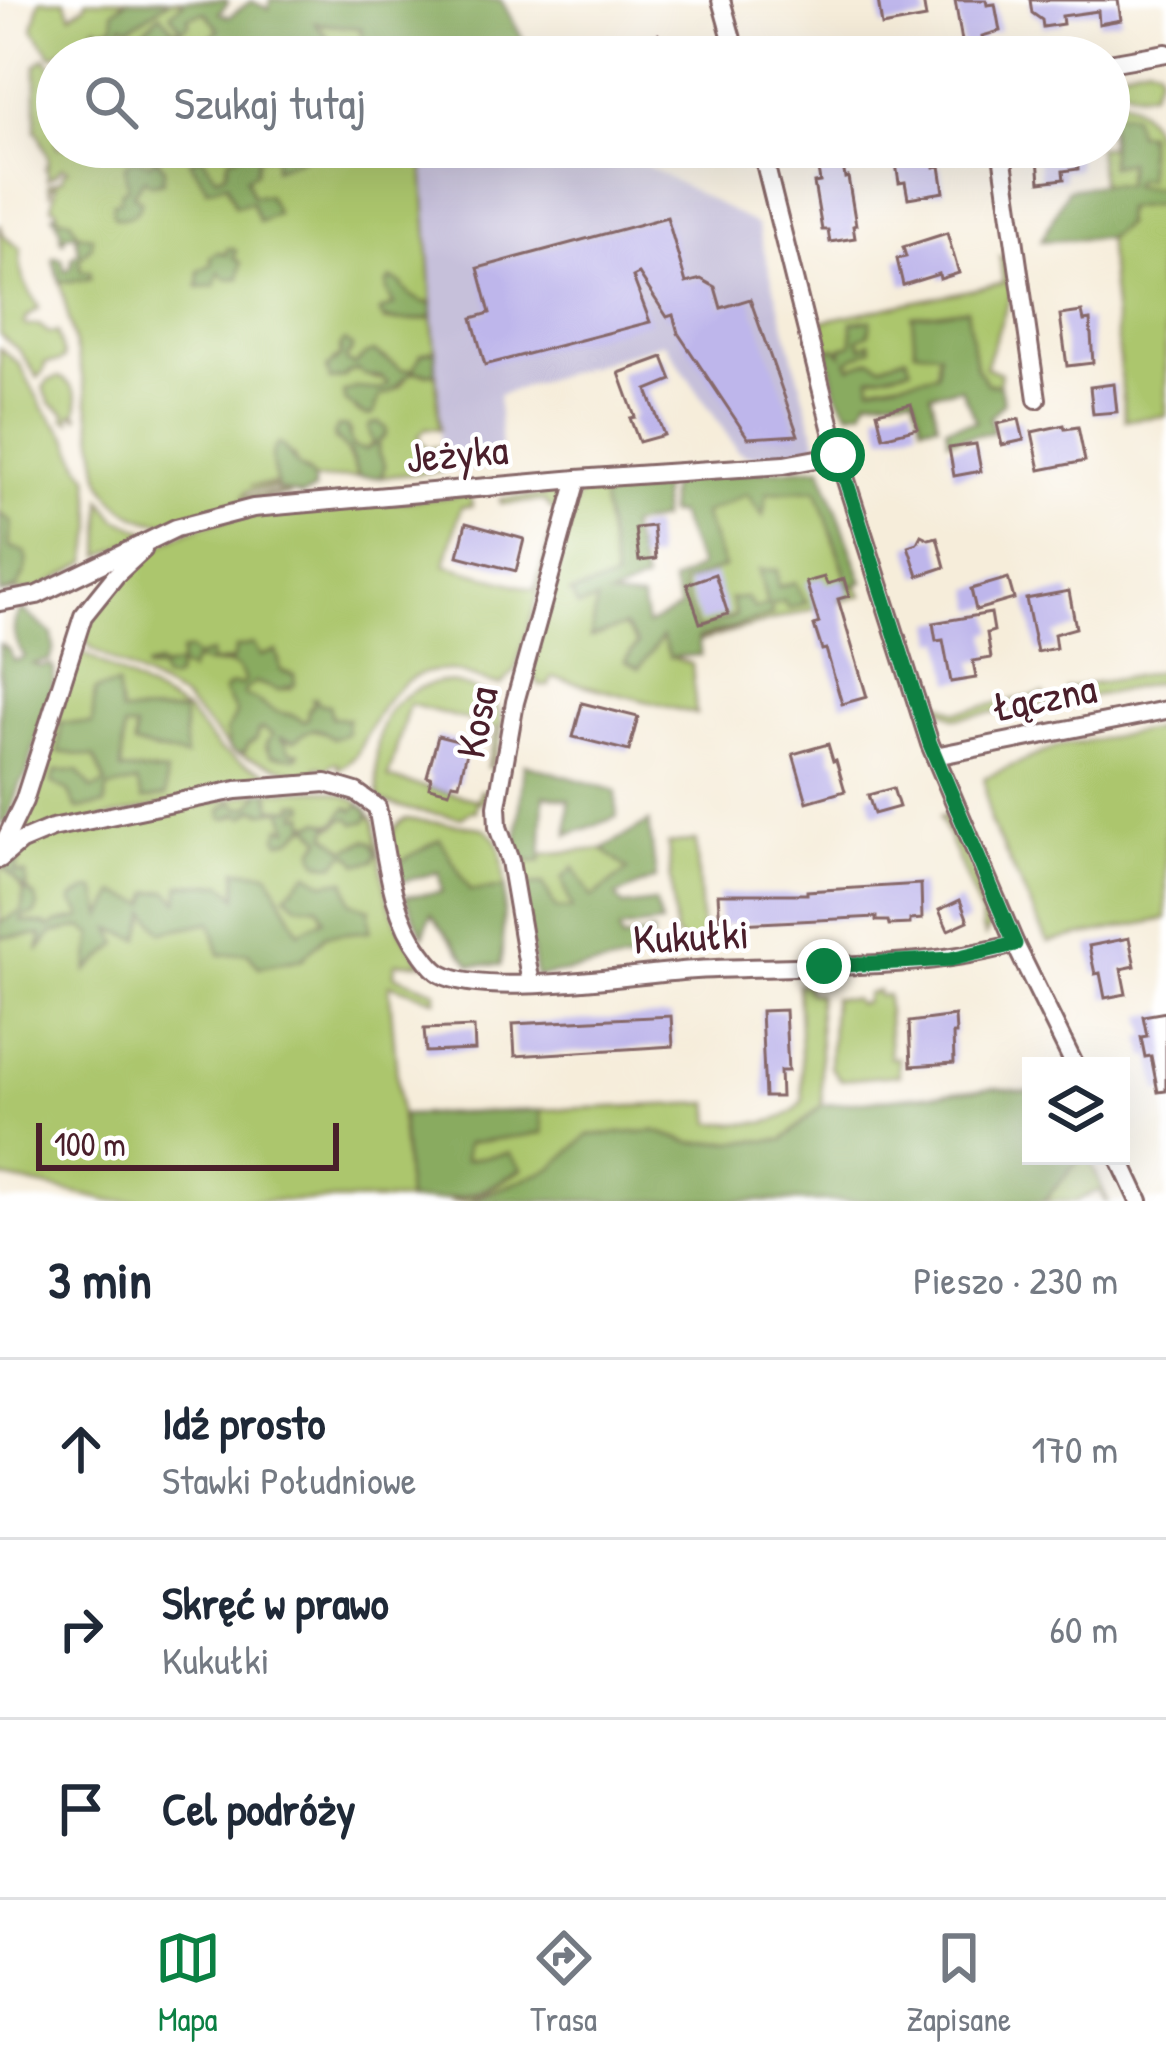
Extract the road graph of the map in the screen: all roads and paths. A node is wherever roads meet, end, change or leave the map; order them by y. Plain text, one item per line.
1 (721, 0) edge
2 (731, 36) edge
3 (1166, 53) edge
4 (1130, 59) edge
5 (766, 168) edge
6 (1004, 168) edge
7 (1037, 399) dead end
8 (838, 455) junction
9 (577, 478) junction
10 (163, 535) junction
11 (0, 602) edge
12 (1166, 710) edge
13 (935, 756) junction
14 (0, 855) edge
15 (1015, 944) junction
16 (531, 984) junction
17 (1071, 1057) edge
18 (1122, 1165) edge
19 (1138, 1201) edge

1 - 2 street
3 - 4 street
5 - 8 street
6 - 7 street
8 - 9 street, Jeżyka
8 - 13 street
9 - 10 street, Jeżyka
9 - 16 street, Kosa
10 - 11 street, Jeżyka
10 - 14 street
12 - 13 street, Łączna
13 - 15 street
14 - 16 street, Kukułki
15 - 16 street, Kukułki
15 - 17 street
18 - 19 street

